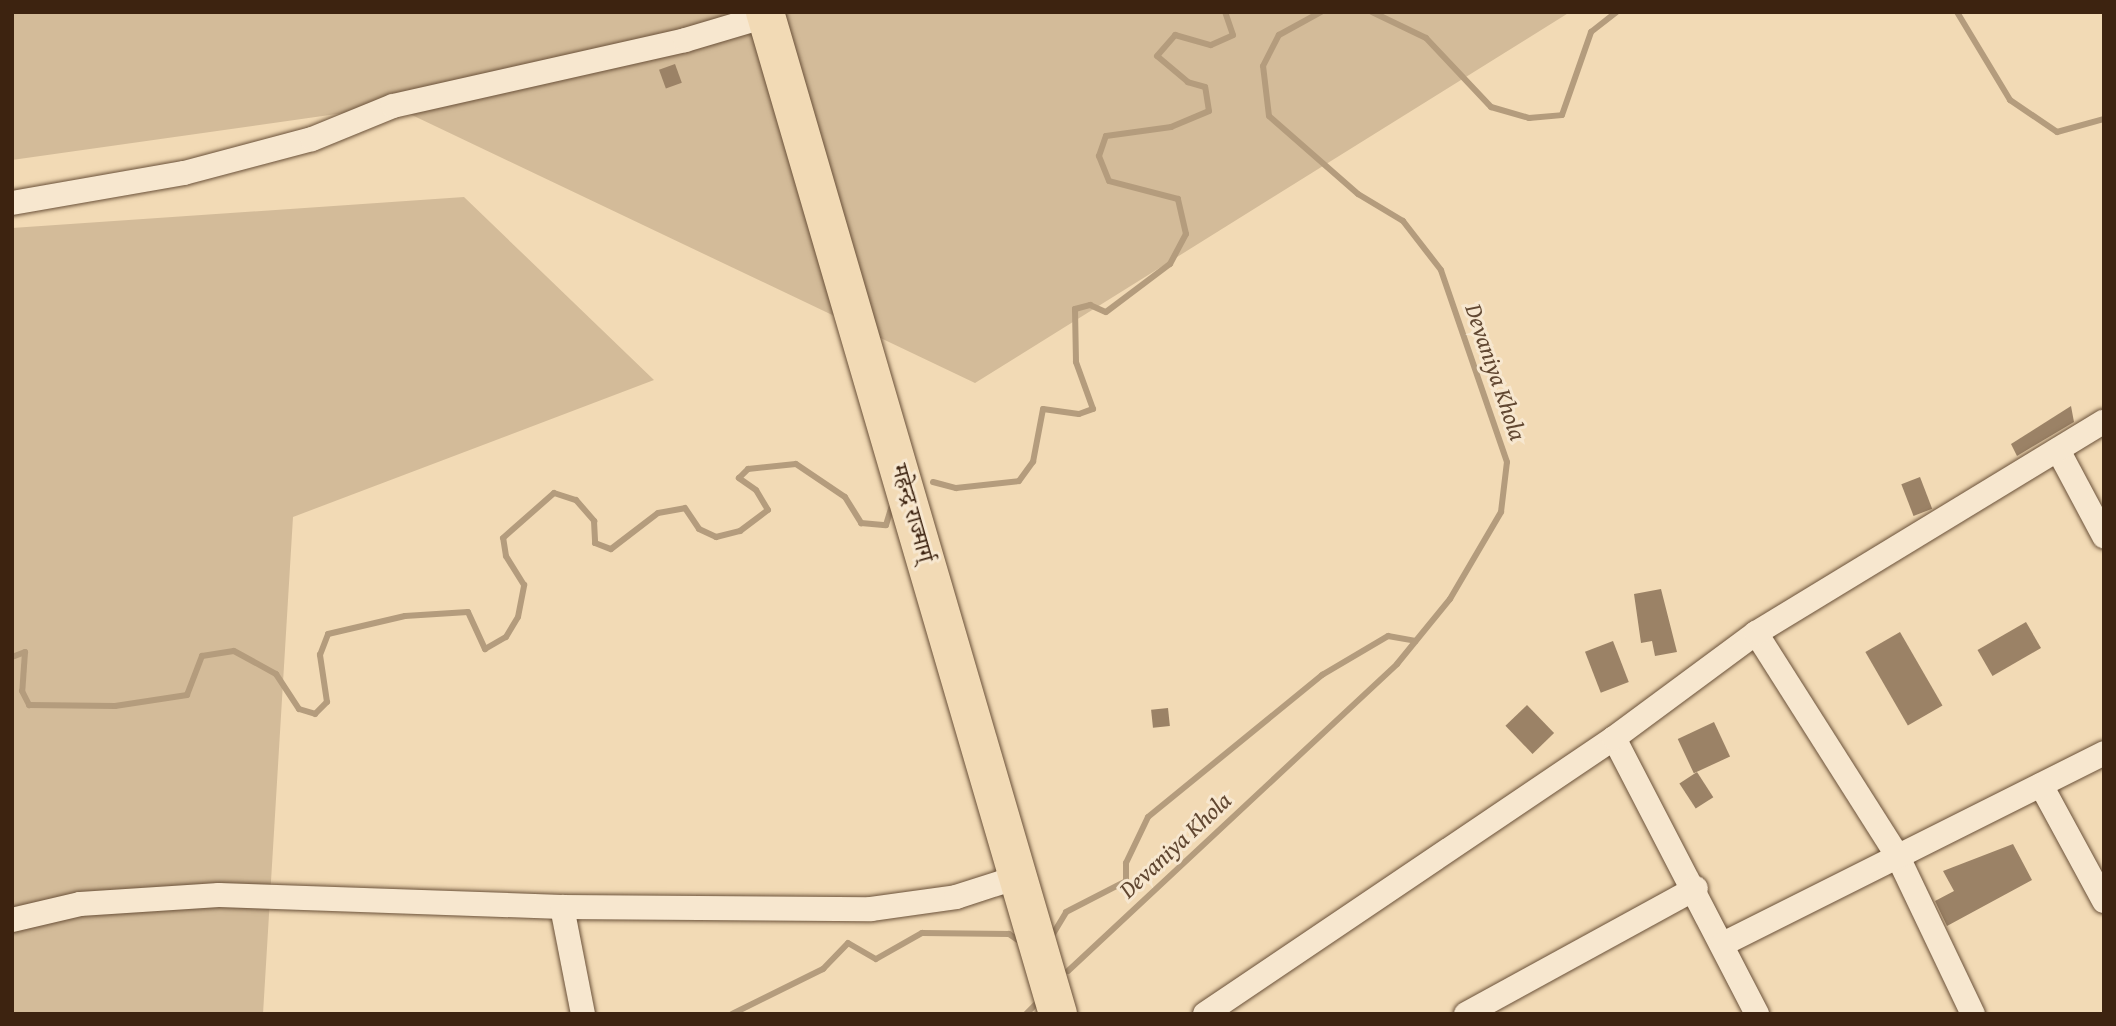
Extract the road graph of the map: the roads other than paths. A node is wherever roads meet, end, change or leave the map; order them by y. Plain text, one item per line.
1 (766, 14) edge
2 (12, 203) edge
3 (2104, 421) edge
4 (2058, 450) junction
5 (2104, 536) edge
6 (1756, 633) junction
7 (1614, 738) junction
8 (2104, 753) edge
9 (2041, 785) junction
10 (1898, 857) junction
11 (1018, 877) junction
12 (1696, 888) junction
13 (2104, 901) edge
14 (562, 906) junction
15 (12, 920) edge
16 (1723, 944) junction
17 (583, 1014) edge
18 (1058, 1014) edge
19 (1205, 1014) edge
20 (1466, 1014) edge
21 (1757, 1014) edge
22 (1973, 1014) edge

1 - 2 street
1 - 11 highway, महेन्द्र राज्मार्ग्
3 - 4 street
4 - 5 street
4 - 6 street
6 - 7 street
6 - 10 street
7 - 12 street
7 - 19 street
8 - 9 street
9 - 10 street
9 - 13 street
10 - 16 street
10 - 22 street
11 - 14 street
11 - 18 highway, महेन्द्र राज्मार्ग्
12 - 16 street
12 - 20 street
14 - 15 street
14 - 17 street
16 - 21 street

